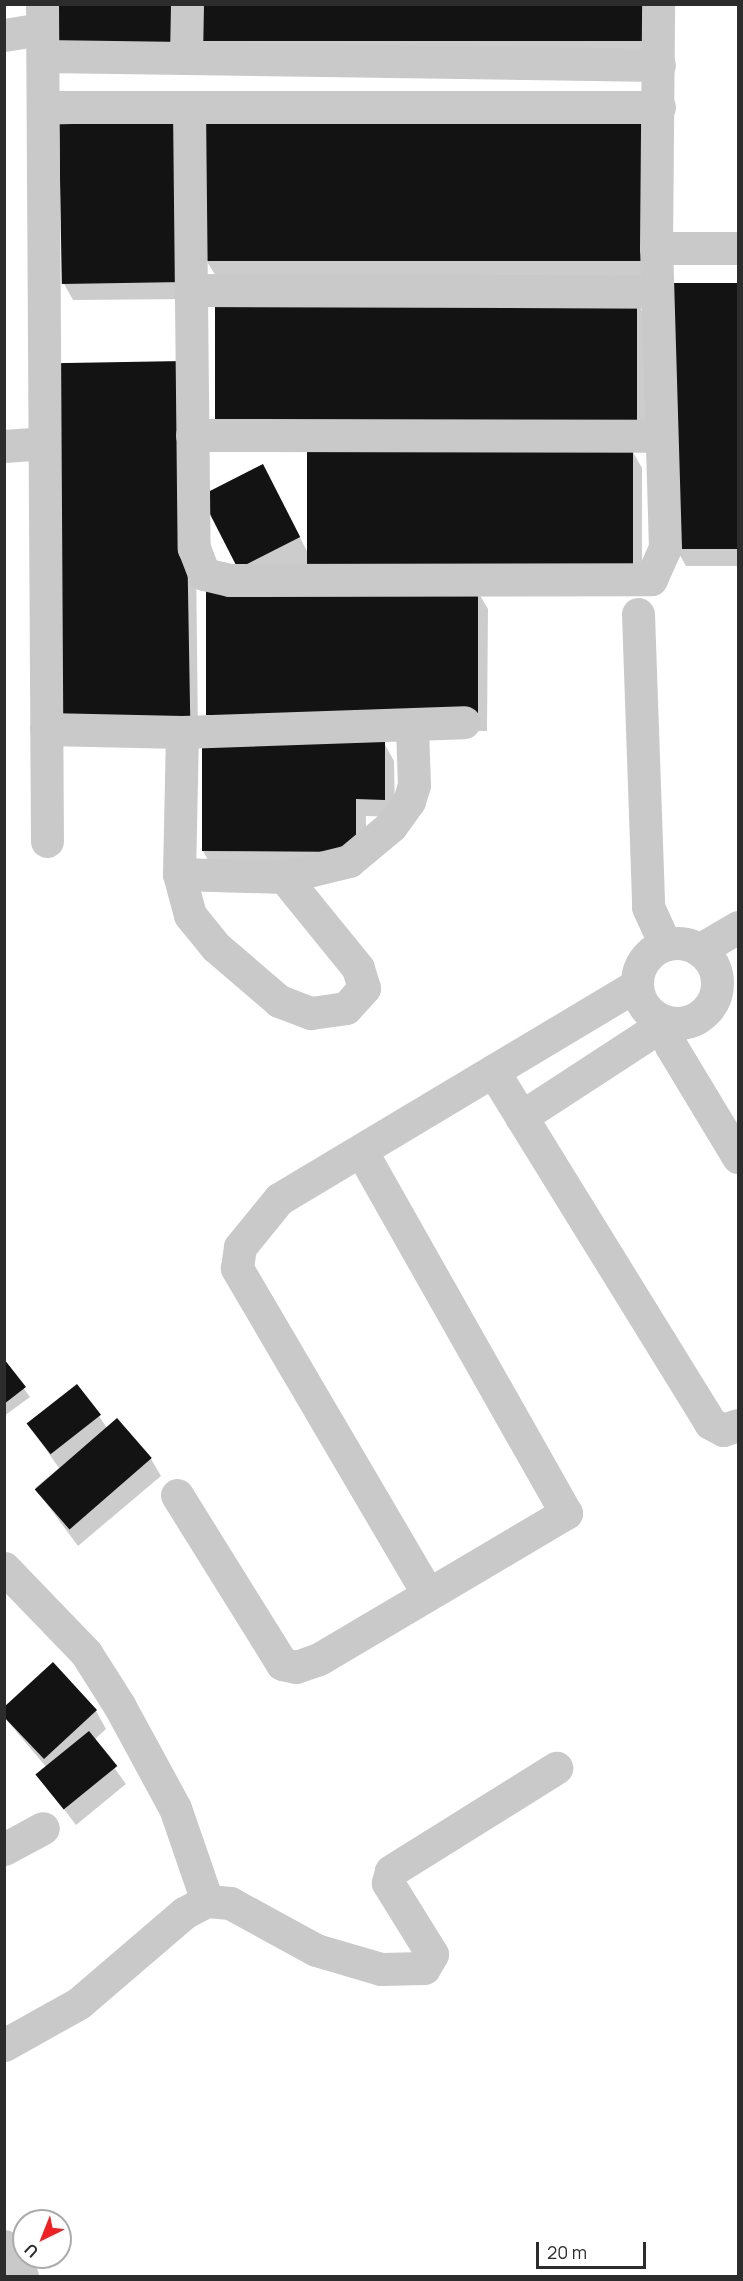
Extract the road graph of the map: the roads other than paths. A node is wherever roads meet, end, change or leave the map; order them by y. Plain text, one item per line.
1 (187, 4) edge
2 (658, 4) edge
3 (42, 30) edge
4 (4, 35) edge
5 (186, 57) junction
6 (659, 65) junction
7 (44, 107) junction
8 (189, 107) junction
9 (659, 107) junction
10 (656, 248) junction
11 (738, 248) edge
12 (190, 290) junction
13 (657, 292) junction
14 (192, 435) junction
15 (660, 436) junction
16 (43, 443) junction
17 (4, 446) edge
18 (638, 614) dead end
19 (464, 722) dead end
20 (412, 727) junction
21 (46, 729) junction
22 (182, 732) junction
23 (47, 840) dead end
24 (179, 873) junction
25 (284, 877) junction
26 (738, 927) edge
27 (665, 944) junction
28 (699, 950) junction
29 (728, 975) edge
30 (637, 986) junction
31 (667, 1022) junction
32 (493, 1071) junction
33 (521, 1117) junction
34 (361, 1150) junction
35 (738, 1157) edge
36 (738, 1425) edge
37 (177, 1495) dead end
38 (4, 1568) edge
39 (428, 1594) junction
40 (556, 1768) dead end
41 (43, 1828) dead end
42 (4, 1849) edge
43 (207, 1901) junction
44 (4, 2045) edge
45 (4, 2246) edge
46 (22, 2277) edge

1 - 5 street
2 - 6 street
3 - 4 street
3 - 5 street
3 - 7 street
5 - 6 street
6 - 9 street
7 - 8 street
7 - 16 street
8 - 9 street
8 - 12 street
9 - 10 street
10 - 11 street
10 - 13 street
12 - 13 street
12 - 14 street
13 - 15 street
14 - 15 street
14 - 15 street
16 - 17 street
16 - 21 street
18 - 27 street
19 - 20 street
20 - 22 street
20 - 25 street
21 - 22 street
21 - 23 street
22 - 24 street
24 - 25 street
24 - 25 street
26 - 28 street
27 - 28 street
27 - 30 street
28 - 29 street
29 - 31 street
30 - 31 street
30 - 32 street
31 - 33 street
31 - 35 street
32 - 33 street
32 - 34 street
33 - 36 street
34 - 39 street
34 - 39 street
37 - 39 street
38 - 43 street
40 - 43 street
41 - 42 street
43 - 44 street
45 - 46 street

